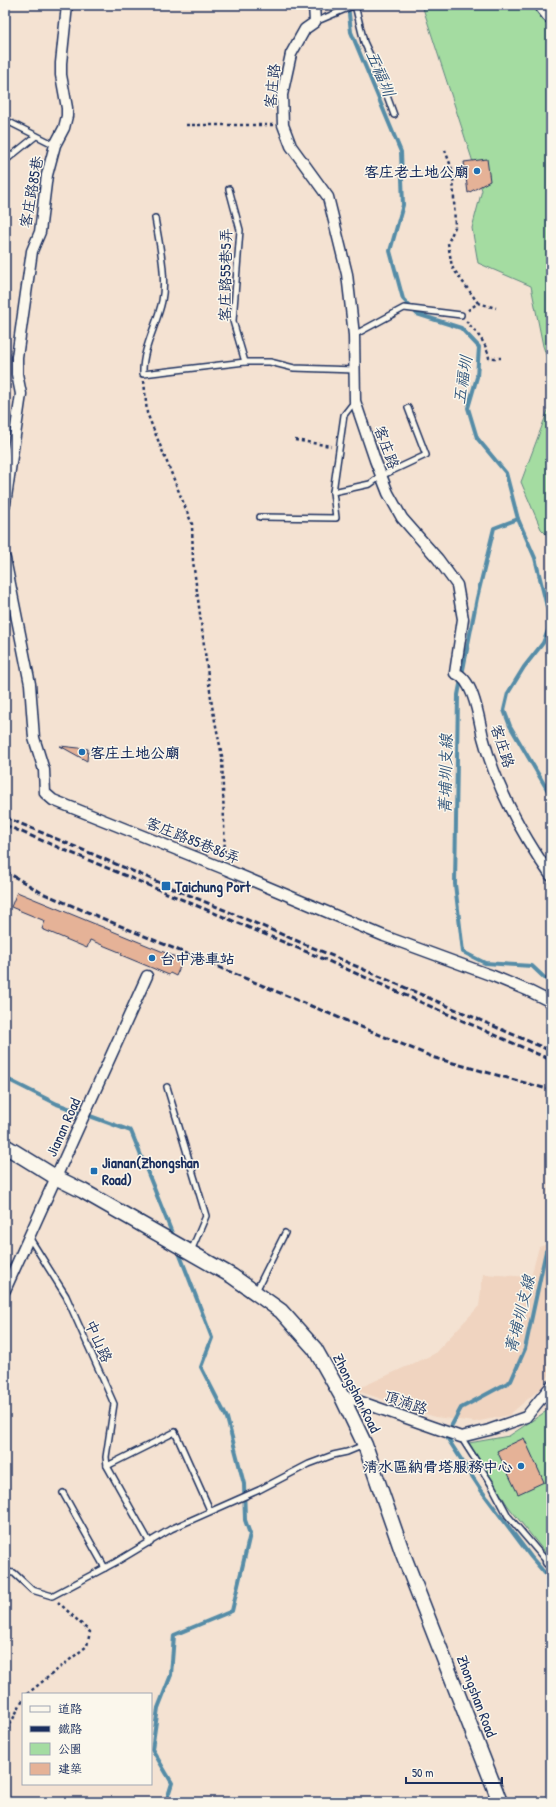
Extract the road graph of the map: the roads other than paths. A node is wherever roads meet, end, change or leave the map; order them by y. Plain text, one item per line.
1 (67, 5) edge
2 (314, 5) edge
3 (355, 5) edge
4 (544, 5) edge
5 (551, 14) edge
6 (315, 22) junction
7 (394, 115) dead end
8 (5, 120) edge
9 (36, 136) junction
10 (55, 145) junction
11 (5, 161) edge
12 (229, 189) dead end
13 (155, 218) dead end
14 (461, 315) road end
15 (354, 335) junction
16 (245, 362) junction
17 (356, 370) junction
18 (355, 401) junction
19 (408, 408) dead end
20 (381, 476) junction
21 (333, 492) junction
22 (5, 504) edge
23 (260, 517) dead end
24 (5, 560) edge
25 (551, 876) edge
26 (147, 976) dead end
27 (551, 1002) edge
28 (167, 1086) dead end
29 (5, 1146) edge
30 (56, 1178) junction
31 (285, 1233) dead end
32 (28, 1236) junction
33 (190, 1252) junction
34 (5, 1290) edge
35 (255, 1292) junction
36 (551, 1386) edge
37 (341, 1395) junction
38 (461, 1437) junction
39 (364, 1445) junction
40 (108, 1466) junction
41 (63, 1493) dead end
42 (210, 1510) junction
43 (150, 1543) junction
44 (550, 1564) edge
45 (105, 1568) junction
46 (5, 1572) edge
47 (500, 1802) edge

1 - 10 street, 客庄路85巷
2 - 6 street
3 - 6 lane
3 - 7 lane
4 - 5 highway
6 - 15 street, 客庄路
8 - 9 lane
9 - 10 lane
9 - 11 lane
10 - 22 street, 客庄路85巷
12 - 16 lane, 客庄路55巷5弄
13 - 16 lane
14 - 15 lane
15 - 17 street, 客庄路
16 - 17 lane
17 - 18 street, 客庄路
18 - 20 street, 客庄路
18 - 21 lane
19 - 20 lane
20 - 21 lane
20 - 25 street, 客庄路
21 - 23 lane
24 - 27 street, 客庄路85巷86弄
26 - 30 street, Jianan Road
28 - 33 lane
29 - 30 street, Zhongshan Road
30 - 32 street, Jianan Road
30 - 33 street, Zhongshan Road
31 - 35 lane
32 - 34 street, Jianan Road
32 - 40 lane, 中山路
33 - 35 street, Zhongshan Road
35 - 37 street, Zhongshan Road
36 - 38 street
37 - 38 street, 頂湳路
37 - 39 street, Zhongshan Road
38 - 44 lane
39 - 42 lane
39 - 47 street, Zhongshan Road
40 - 42 lane
40 - 43 lane, 中山路
41 - 45 lane
42 - 43 lane
43 - 45 lane
45 - 46 lane

